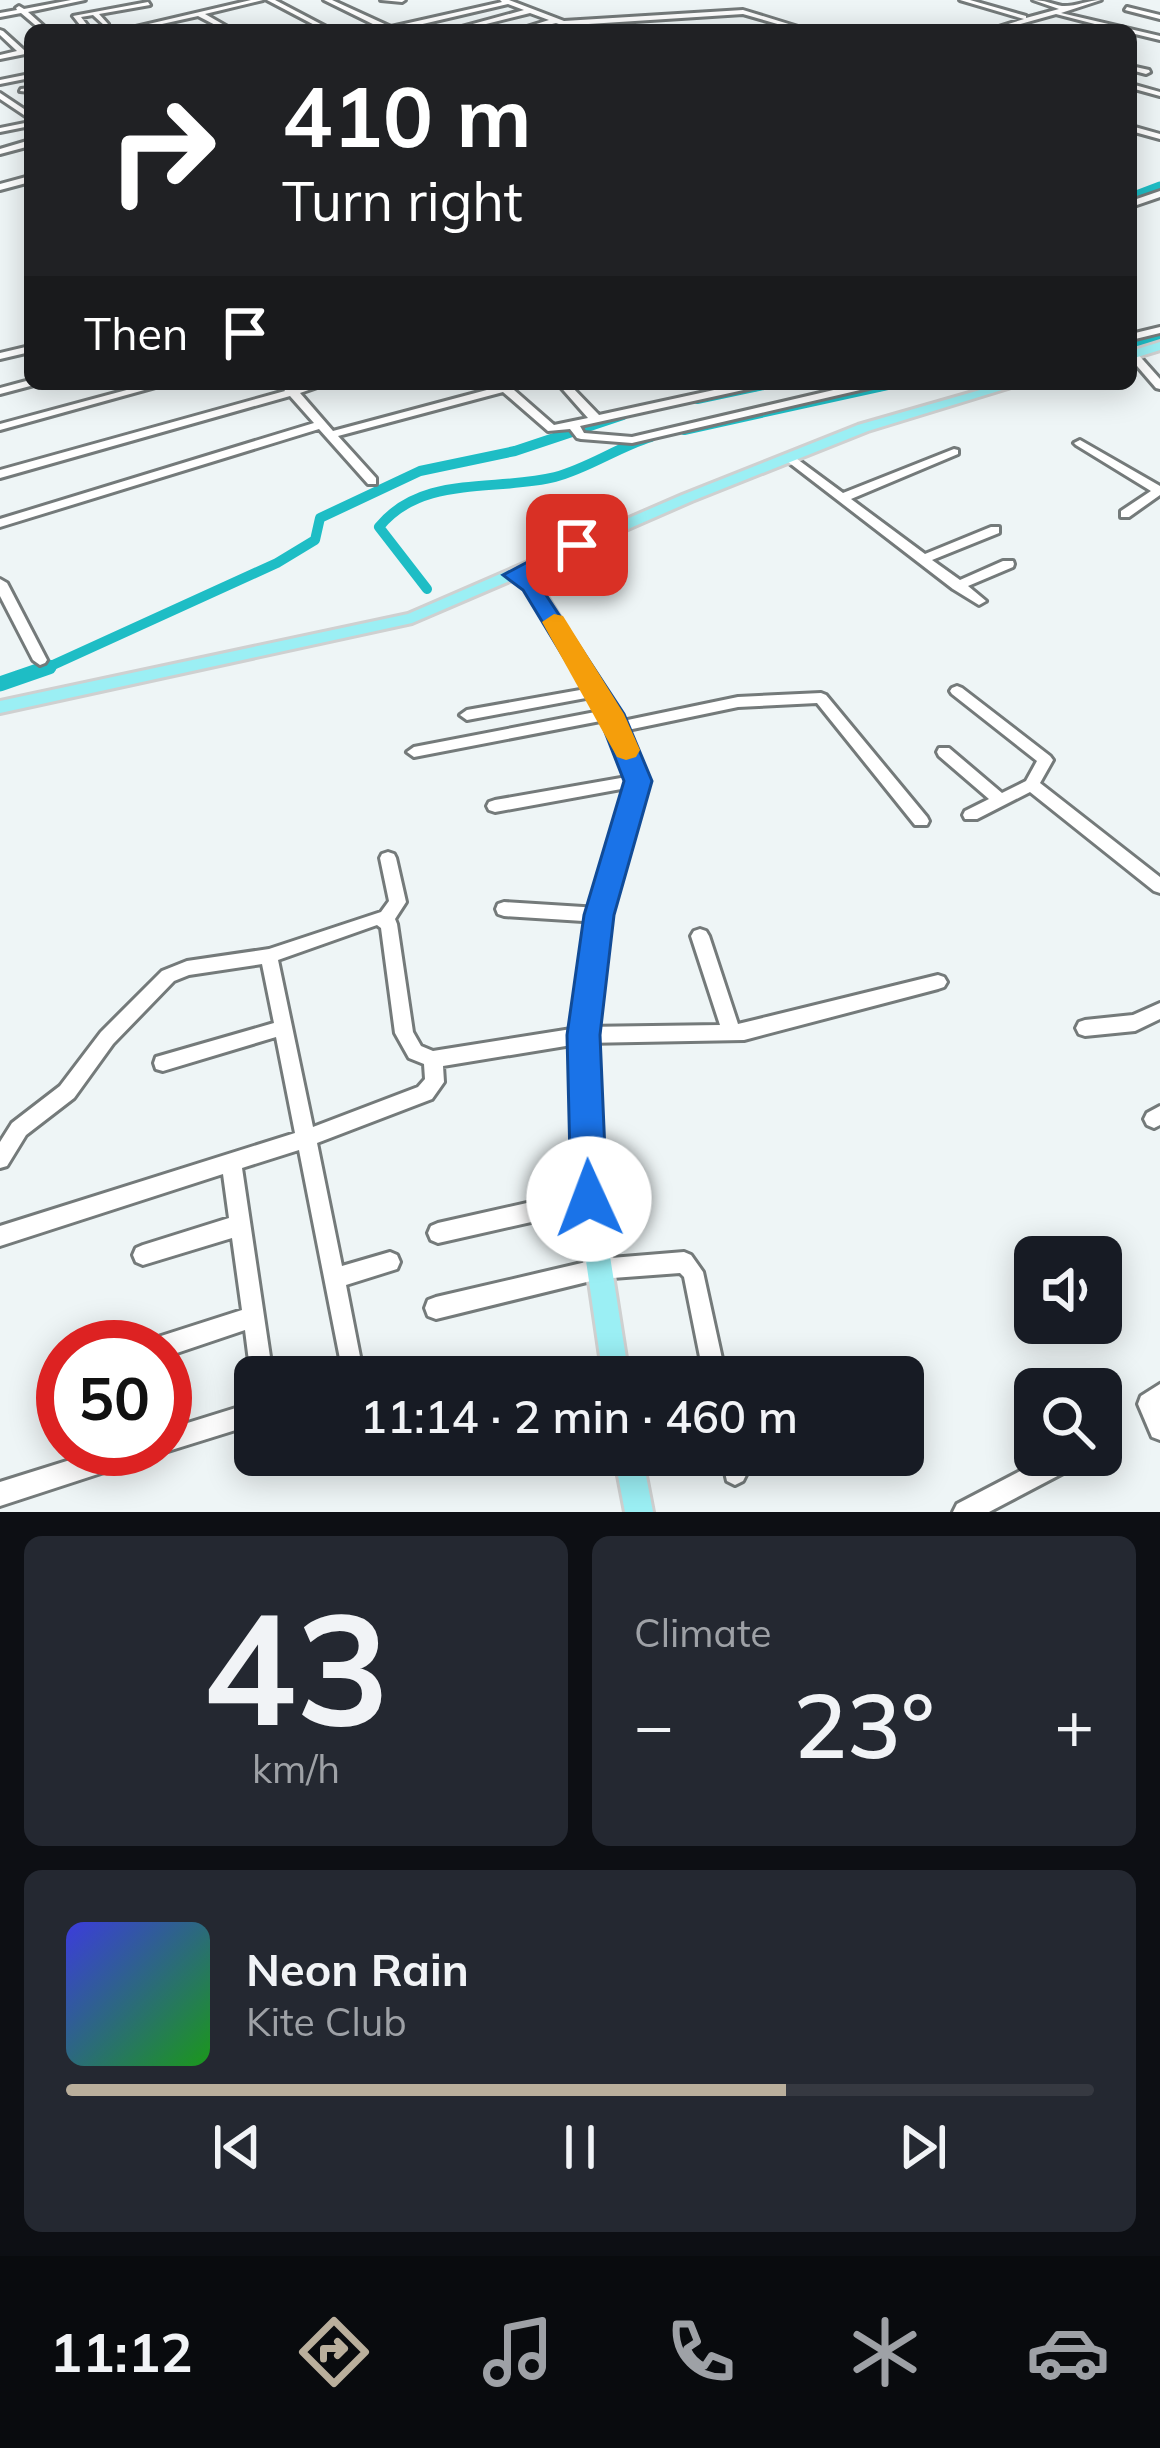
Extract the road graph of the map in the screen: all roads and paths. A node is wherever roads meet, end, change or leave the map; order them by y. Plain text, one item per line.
1 (27, 0) edge
2 (82, 0) edge
3 (130, 0) edge
4 (219, 0) edge
5 (260, 0) edge
6 (270, 0) edge
7 (327, 0) edge
8 (384, 0) edge
9 (402, 0) edge
10 (963, 0) edge
11 (1036, 0) edge
12 (1098, 0) edge
13 (507, 1) edge
14 (147, 2) edge
15 (12, 3) edge
16 (0, 5) edge
17 (229, 6) junction
18 (1127, 9) dead end
19 (532, 10) junction
20 (1070, 10) junction
21 (22, 11) junction
22 (94, 13) junction
23 (197, 13) junction
24 (1056, 13) junction
25 (0, 15) edge
26 (76, 16) junction
27 (1028, 18) junction
28 (1160, 21) edge
29 (163, 22) junction
30 (561, 22) junction
31 (37, 24) edge
32 (83, 24) edge
33 (105, 24) dead end
34 (154, 24) edge
35 (218, 24) edge
36 (316, 24) edge
37 (377, 24) edge
38 (414, 24) edge
39 (477, 24) edge
40 (551, 24) edge
41 (566, 24) edge
42 (785, 24) edge
43 (1010, 24) edge
44 (1109, 24) edge
45 (2, 28) edge
46 (24, 49) edge
47 (1137, 70) edge
48 (1146, 72) dead end
49 (0, 95) edge
50 (5, 103) edge
51 (1137, 360) edge
52 (1160, 386) edge
53 (139, 390) edge
54 (281, 390) edge
55 (290, 390) edge
56 (487, 390) edge
57 (507, 390) edge
58 (568, 390) edge
59 (652, 390) edge
60 (725, 390) edge
61 (847, 390) edge
62 (993, 390) edge
63 (661, 403) junction
64 (595, 418) junction
65 (0, 428) edge
66 (326, 430) junction
67 (577, 430) junction
68 (1080, 443) dead end
69 (954, 452) dead end
70 (789, 458) junction
71 (0, 474) edge
72 (372, 481) dead end
73 (1160, 491) edge
74 (842, 498) junction
75 (1125, 514) dead end
76 (0, 523) edge
77 (995, 530) dead end
78 (923, 560) junction
79 (1008, 564) dead end
80 (515, 575) junction
81 (0, 583) edge
82 (958, 586) junction
83 (979, 602) dead end
84 (40, 660) dead end
85 (957, 691) dead end
86 (596, 692) junction
87 (0, 707) edge
88 (466, 715) dead end
89 (614, 720) junction
90 (414, 752) dead end
91 (944, 752) dead end
92 (638, 781) junction
93 (1031, 785) junction
94 (1001, 800) junction
95 (495, 806) dead end
96 (971, 815) dead end
97 (921, 821) dead end
98 (388, 858) dead end
99 (1160, 886) edge
100 (504, 909) dead end
101 (599, 915) junction
102 (385, 919) junction
103 (700, 937) dead end
104 (269, 956) junction
105 (938, 982) dead end
106 (1160, 1011) edge
107 (285, 1027) junction
108 (1085, 1028) dead end
109 (733, 1033) junction
110 (584, 1035) junction
111 (433, 1059) junction
112 (163, 1063) dead end
113 (310, 1137) junction
114 (0, 1159) edge
115 (231, 1162) junction
116 (589, 1199) junction
117 (240, 1225) junction
118 (438, 1233) dead end
119 (0, 1237) edge
120 (143, 1255) dead end
121 (391, 1262) dead end
122 (599, 1269) junction
123 (336, 1278) junction
124 (436, 1308) dead end
125 (254, 1317) junction
126 (192, 1337) edge
127 (259, 1356) edge
128 (351, 1356) edge
129 (613, 1356) edge
130 (711, 1356) edge
131 (1160, 1395) edge
132 (234, 1419) edge
133 (1160, 1430) edge
134 (192, 1432) edge
135 (56, 1476) edge
136 (632, 1476) edge
137 (1034, 1476) edge
138 (0, 1494) edge
139 (639, 1512) edge
140 (965, 1512) edge

1 - 15 street
2 - 21 street
3 - 26 street
4 - 17 street
5 - 17 street
6 - 36 street
7 - 37 street
8 - 9 street
10 - 27 street
11 - 20 street
12 - 20 street
13 - 19 street
13 - 38 street
14 - 22 street
14 - 29 street
15 - 16 street
15 - 21 street
17 - 23 street
18 - 28 street
19 - 30 street
19 - 39 street
20 - 24 street
21 - 25 street
21 - 31 street
22 - 26 street
22 - 33 street
23 - 29 street
23 - 35 street
24 - 27 street
24 - 44 street
26 - 32 street
27 - 43 street
29 - 34 street
30 - 40 street
30 - 41 street
30 - 42 street
45 - 46 street
47 - 48 street
49 - 50 street
51 - 52 street
53 - 65 street
54 - 71 street
55 - 66 street
56 - 66 street
57 - 67 street
58 - 64 street
59 - 63 street
60 - 63 street
61 - 67 street
62 - 70 main road
63 - 64 street
64 - 67 street
66 - 72 street
66 - 76 street
68 - 73 street
69 - 74 street
70 - 74 street
70 - 80 main road
73 - 75 street
74 - 78 street
77 - 78 street
78 - 82 street
79 - 82 street
80 - 86 main road
80 - 87 main road
81 - 84 street
82 - 83 street
85 - 93 street
86 - 88 street
86 - 89 main road
89 - 90 street
89 - 92 main road
89 - 97 street
91 - 94 street
92 - 95 street
92 - 101 main road
93 - 94 street
93 - 99 street
94 - 96 street
98 - 102 street
100 - 101 street
101 - 110 main road
102 - 104 street
102 - 111 street
103 - 109 street
104 - 107 street
104 - 114 street
105 - 109 street
106 - 108 street
107 - 112 street
107 - 113 street
109 - 110 street
110 - 111 street
110 - 116 main road
111 - 113 street
113 - 115 street
113 - 123 street
115 - 117 street
115 - 119 street
116 - 118 street
116 - 122 main road
117 - 120 street
117 - 125 street
121 - 123 street
122 - 124 street
122 - 129 main road
122 - 130 street
123 - 128 street
125 - 126 street
125 - 127 street
131 - 133 street
132 - 134 street
135 - 138 street
136 - 139 main road
137 - 140 street

